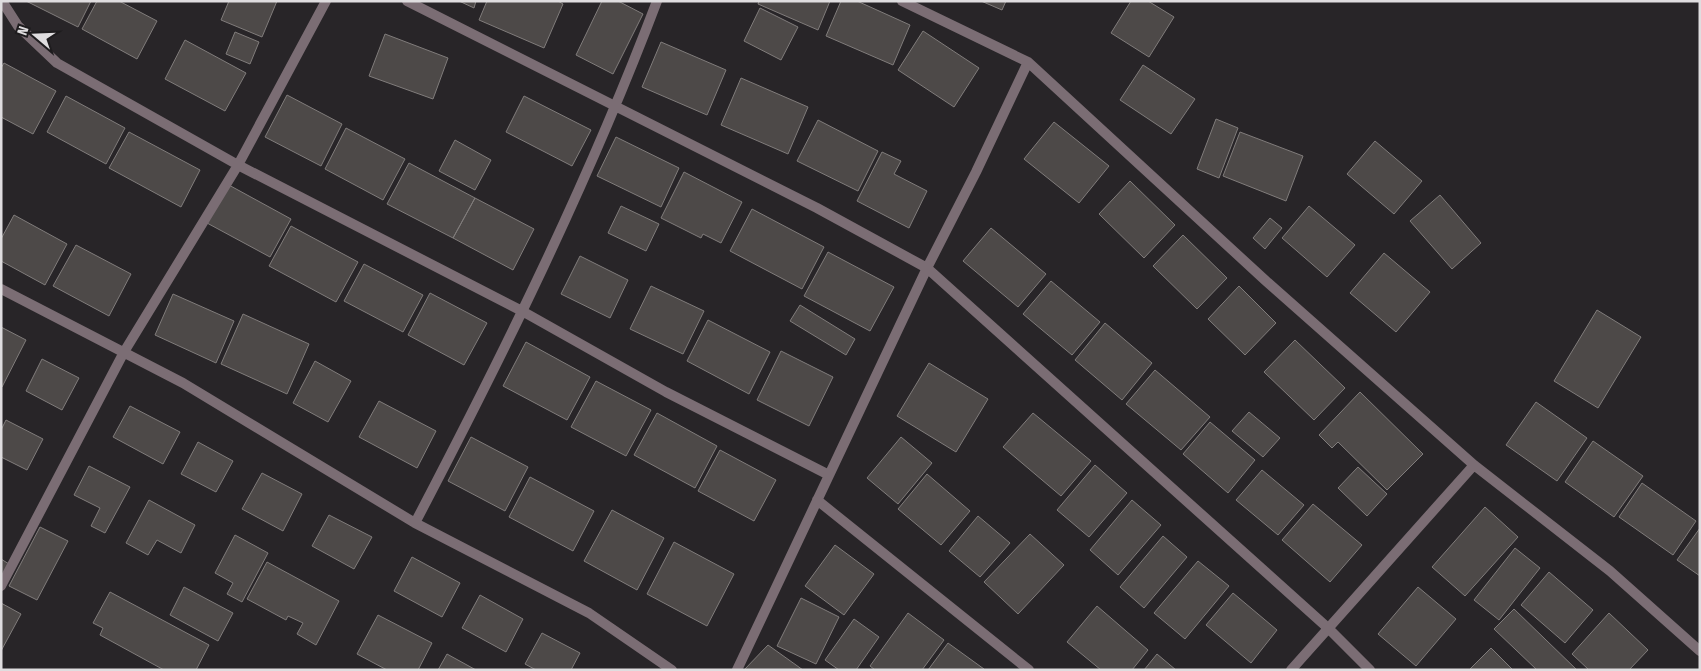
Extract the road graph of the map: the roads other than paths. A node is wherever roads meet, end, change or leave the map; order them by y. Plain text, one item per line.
1 (2, 1) edge
2 (326, 1) edge
3 (407, 1) edge
4 (657, 1) edge
5 (902, 1) edge
6 (1028, 62) junction
7 (616, 107) junction
8 (238, 165) junction
9 (927, 268) junction
10 (1, 289) edge
11 (522, 311) junction
12 (124, 352) junction
13 (1474, 466) junction
14 (829, 475) junction
15 (817, 500) junction
16 (415, 523) junction
17 (1, 586) edge
18 (1328, 629) junction
19 (1700, 651) edge
20 (672, 670) edge
21 (737, 670) edge
22 (1029, 670) edge
23 (1291, 670) edge
24 (1370, 670) edge

1 - 8 street
2 - 8 street
3 - 7 street
4 - 7 street
5 - 6 street
6 - 9 street
6 - 13 street
7 - 9 street
7 - 11 street
8 - 11 street
8 - 12 street
9 - 14 street
9 - 18 street
10 - 12 street
11 - 14 street
11 - 16 street
12 - 16 street
12 - 17 street
13 - 18 street
13 - 19 street
14 - 15 street
15 - 21 street
15 - 22 street
16 - 20 street
18 - 23 street
18 - 24 street

